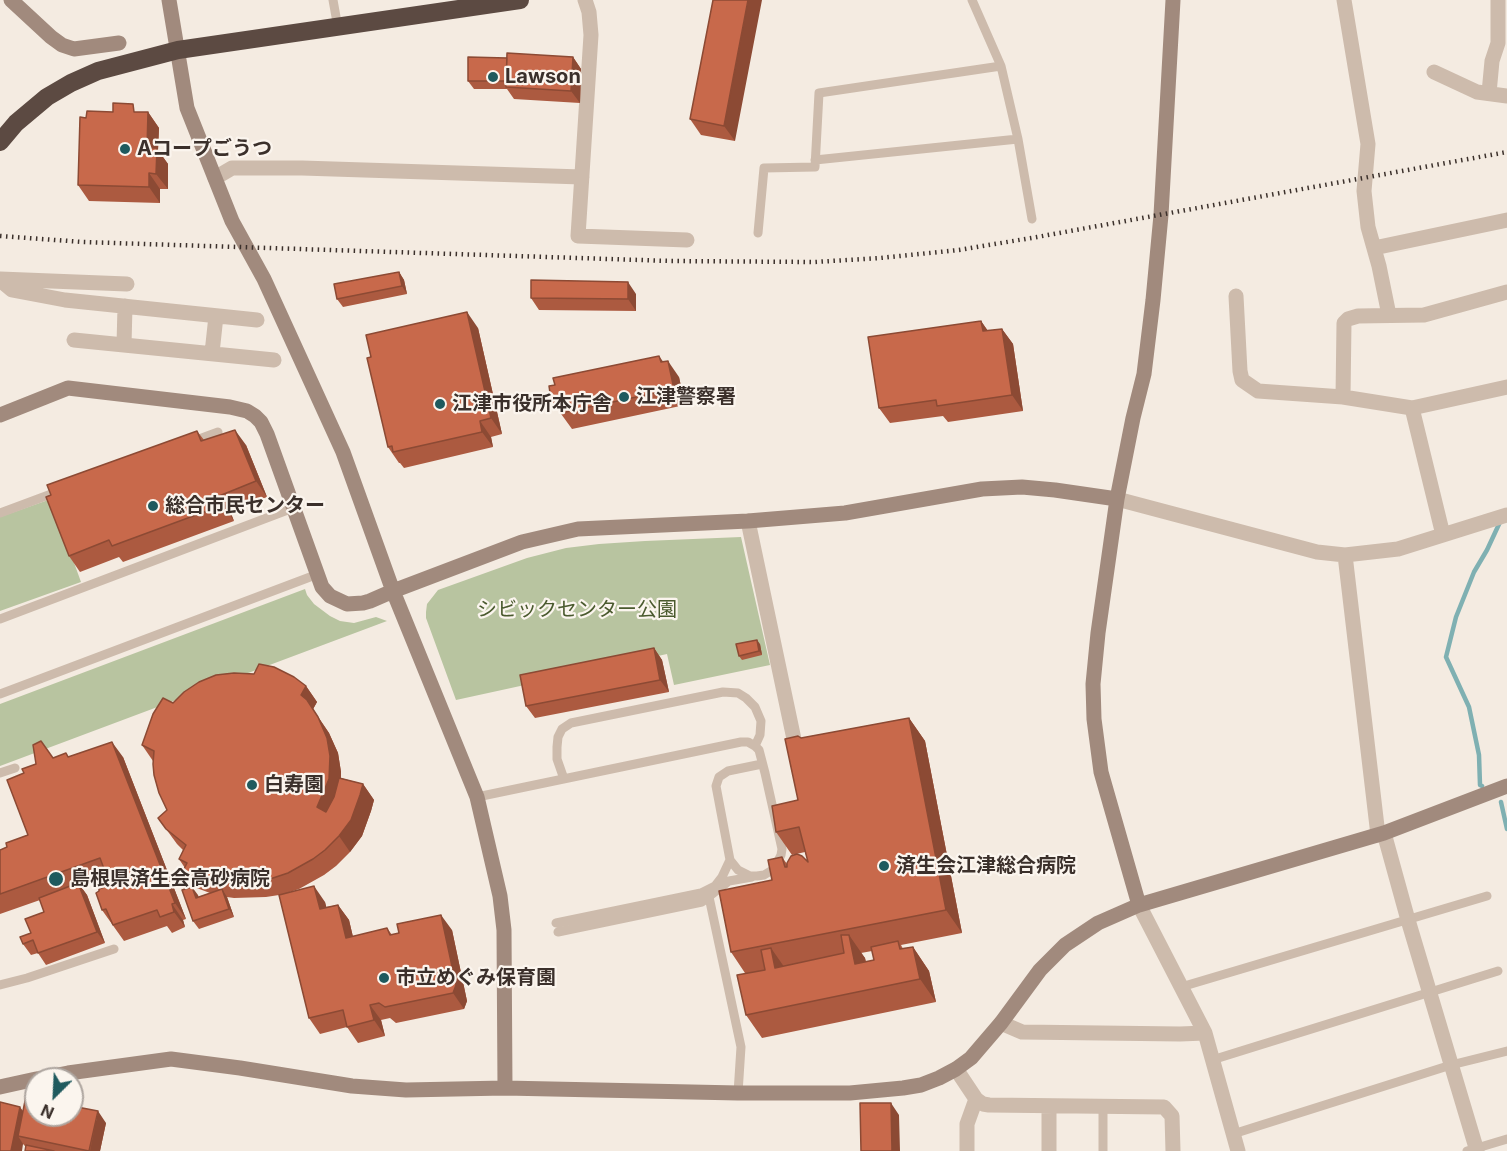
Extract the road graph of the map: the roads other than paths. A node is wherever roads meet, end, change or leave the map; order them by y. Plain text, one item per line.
1 (11, 0) edge
2 (169, 0) edge
3 (333, 0) edge
4 (520, 0) edge
5 (585, 0) edge
6 (972, 0) edge
7 (1173, 0) edge
8 (1344, 0) edge
9 (1501, 8) edge
10 (338, 28) junction
11 (119, 43) dead end
12 (178, 50) junction
13 (1001, 66) junction
14 (1434, 72) dead end
15 (1489, 93) junction
16 (1507, 96) edge
17 (1018, 139) junction
18 (0, 142) edge
19 (815, 160) junction
20 (582, 177) junction
21 (215, 178) junction
22 (1032, 219) dead end
23 (1507, 220) edge
24 (758, 233) dead end
25 (687, 240) dead end
26 (1374, 248) junction
27 (0, 279) edge
28 (127, 284) dead end
29 (1507, 292) edge
30 (1236, 296) dead end
31 (125, 306) junction
32 (1389, 315) junction
33 (216, 316) junction
34 (257, 320) dead end
35 (74, 340) dead end
36 (124, 345) junction
37 (212, 353) junction
38 (274, 360) dead end
39 (1507, 387) edge
40 (1343, 398) junction
41 (1412, 408) junction
42 (0, 415) edge
43 (218, 432) dead end
44 (185, 444) edge
45 (76, 484) edge
46 (1117, 500) junction
47 (293, 508) junction
48 (0, 513) edge
49 (1507, 515) edge
50 (748, 521) junction
51 (1443, 535) junction
52 (1345, 555) junction
53 (318, 574) junction
54 (393, 591) junction
55 (0, 619) edge
56 (0, 694) edge
57 (795, 744) edge
58 (754, 746) junction
59 (762, 764) junction
60 (15, 768) dead end
61 (0, 774) edge
62 (564, 779) junction
63 (1507, 786) edge
64 (477, 797) junction
65 (1381, 834) junction
66 (730, 860) junction
67 (757, 876) junction
68 (1487, 896) dead end
69 (709, 897) junction
70 (1139, 905) junction
71 (1408, 920) junction
72 (114, 949) dead end
73 (1498, 971) dead end
74 (0, 985) edge
75 (1181, 987) junction
76 (1429, 993) junction
77 (1001, 1023) junction
78 (1205, 1033) junction
79 (1507, 1051) edge
80 (1212, 1060) junction
81 (1451, 1065) junction
82 (956, 1069) junction
83 (84, 1071) edge
84 (24, 1082) edge
85 (0, 1087) edge
86 (505, 1088) junction
87 (738, 1093) junction
88 (976, 1099) junction
89 (1049, 1106) junction
90 (1103, 1107) junction
91 (1233, 1134) junction
92 (1507, 1139) edge
93 (1474, 1150) edge
94 (967, 1151) edge
95 (1049, 1151) edge
96 (1103, 1151) edge
97 (1173, 1151) edge
98 (1238, 1151) edge

1 - 11 street
2 - 12 street
3 - 10 lane
4 - 10 highway
5 - 20 street
6 - 13 lane
7 - 46 street
8 - 26 street
9 - 15 street
10 - 12 highway
12 - 18 highway
12 - 21 street
13 - 17 lane
13 - 19 lane
14 - 15 street
15 - 16 street
17 - 19 lane
17 - 22 lane
19 - 24 lane
20 - 21 street
20 - 25 street
21 - 54 street
23 - 26 street
26 - 32 street
27 - 28 street
27 - 31 street
29 - 32 street
30 - 40 street
31 - 33 street
31 - 36 street
32 - 40 street
33 - 34 street
33 - 37 street
35 - 36 street
36 - 37 street
37 - 38 street
39 - 41 street
40 - 41 street
41 - 51 street
42 - 47 street
43 - 44 lane
45 - 48 lane
46 - 50 street
46 - 52 street
46 - 70 street
47 - 53 street
47 - 55 lane
49 - 51 street
50 - 54 street
50 - 57 street
51 - 52 street
52 - 65 street
53 - 54 street
53 - 56 lane
54 - 64 street
58 - 59 lane
58 - 62 lane
58 - 62 lane
59 - 66 lane
59 - 67 lane
60 - 61 lane
62 - 64 lane
63 - 65 street
64 - 86 street
65 - 70 street
65 - 71 street
66 - 67 lane
66 - 69 lane
67 - 69 lane
68 - 71 lane
69 - 87 lane
70 - 75 street
70 - 77 street
71 - 75 lane
71 - 76 street
72 - 74 lane
73 - 76 lane
75 - 78 street
76 - 80 lane
76 - 81 street
77 - 78 street
77 - 82 street
78 - 80 street
79 - 81 lane
80 - 91 street
81 - 91 lane
81 - 93 street
82 - 87 street
82 - 88 street
83 - 86 street
84 - 85 street
86 - 87 street
88 - 89 street
88 - 94 street
89 - 90 street
89 - 95 street
90 - 96 lane
90 - 97 street
91 - 98 street
92 - 93 lane

